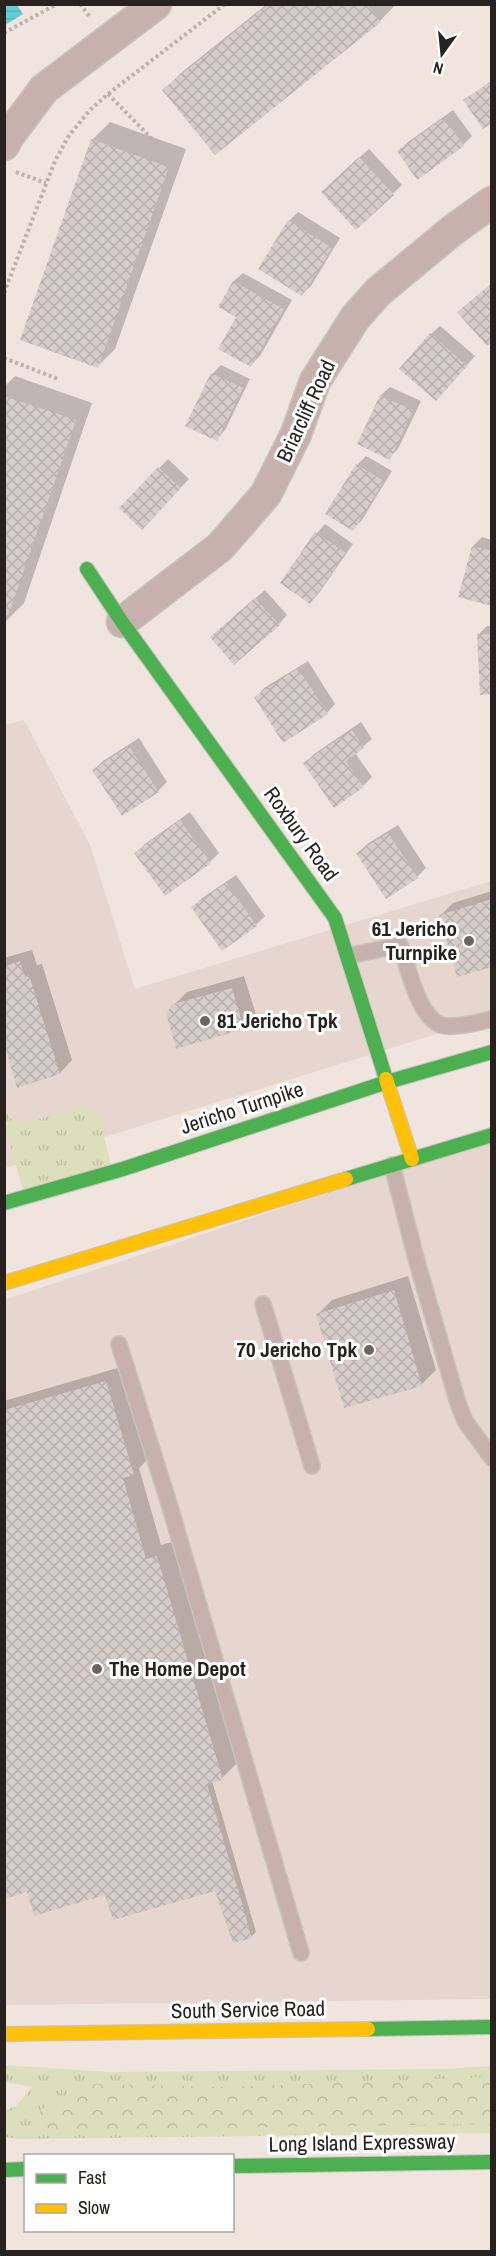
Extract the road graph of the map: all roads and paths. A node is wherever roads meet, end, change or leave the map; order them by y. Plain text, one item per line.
1 (57, 4) edge
2 (156, 4) edge
3 (225, 4) edge
4 (4, 33) edge
5 (108, 94) junction
6 (156, 143) dead end
7 (10, 158) edge
8 (46, 183) junction
9 (492, 202) edge
10 (4, 293) edge
11 (4, 358) edge
12 (58, 379) dead end
13 (87, 569) dead end
14 (122, 622) junction
15 (348, 956) junction
16 (492, 1018) edge
17 (481, 1042) edge
18 (387, 1082) junction
19 (492, 1135) edge
20 (411, 1159) junction
21 (392, 1165) junction
22 (4, 1203) edge
23 (4, 1282) edge
24 (263, 1304) dead end
25 (118, 1344) dead end
26 (492, 1458) edge
27 (312, 1466) dead end
28 (302, 1953) dead end
29 (492, 2027) edge
30 (4, 2034) edge
31 (492, 2162) edge
32 (234, 2166) edge
33 (24, 2169) edge
34 (4, 2170) edge

1 - 4 path
2 - 7 street
3 - 5 path
5 - 6 path
5 - 8 path
7 - 8 path
8 - 10 path
9 - 14 street, Briarcliff Road
11 - 12 path
13 - 14 main road, Roxbury Road
14 - 15 main road, Roxbury Road
15 - 17 lane
15 - 18 main road, Roxbury Road
16 - 17 lane
17 - 18 main road, Jericho Turnpike
18 - 20 main road, Roxbury Road
18 - 22 main road, Jericho Turnpike
19 - 20 main road
20 - 21 main road
21 - 23 main road
21 - 26 lane
24 - 27 lane
25 - 28 lane
29 - 30 main road, South Service Road
31 - 32 main road, Long Island Expressway
33 - 34 main road

